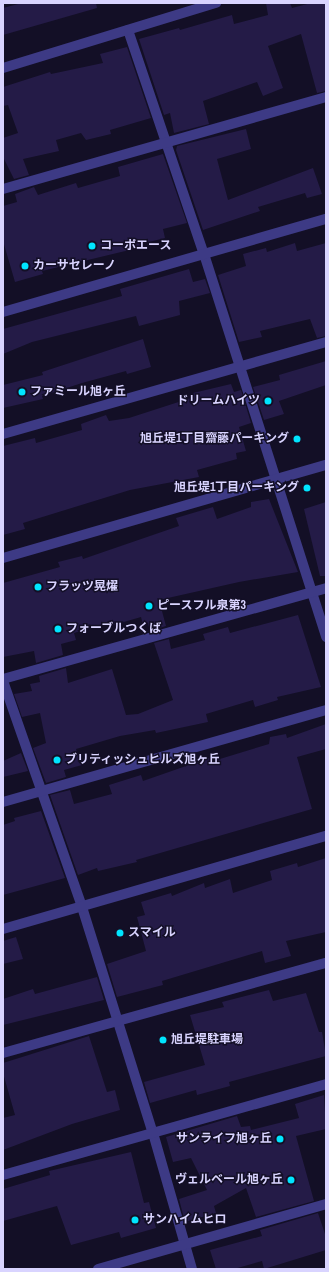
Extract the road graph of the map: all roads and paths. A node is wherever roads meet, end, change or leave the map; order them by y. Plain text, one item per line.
1 (216, 3) edge
2 (128, 30) junction
3 (3, 68) edge
4 (326, 98) edge
5 (166, 143) junction
6 (3, 189) edge
7 (326, 220) edge
8 (204, 254) junction
9 (3, 312) edge
10 (326, 342) edge
11 (240, 366) junction
12 (3, 434) edge
13 (326, 465) edge
14 (274, 480) junction
15 (3, 558) edge
16 (326, 588) edge
17 (310, 592) junction
18 (326, 637) edge
19 (3, 680) edge
20 (326, 710) edge
21 (42, 791) junction
22 (3, 802) edge
23 (326, 836) edge
24 (82, 907) junction
25 (3, 929) edge
26 (326, 963) edge
27 (117, 1021) junction
28 (3, 1053) edge
29 (326, 1084) edge
30 (153, 1133) junction
31 (3, 1175) edge
32 (326, 1204) edge
33 (184, 1246) junction
34 (98, 1269) edge
35 (192, 1269) edge

1 - 2 street
2 - 3 street
2 - 5 street
4 - 5 street
5 - 6 street
5 - 8 street
7 - 8 street
8 - 9 street
8 - 11 street
10 - 11 street
11 - 12 street
11 - 14 street
13 - 14 street
14 - 15 street
14 - 17 street
16 - 17 street
17 - 18 street
17 - 19 street
19 - 21 street
20 - 21 street
21 - 22 street
21 - 24 street
23 - 24 street
24 - 25 street
24 - 27 street
26 - 27 street
27 - 28 street
27 - 30 street
29 - 30 street
30 - 31 street
30 - 33 street
32 - 33 street
33 - 34 street
33 - 35 street

